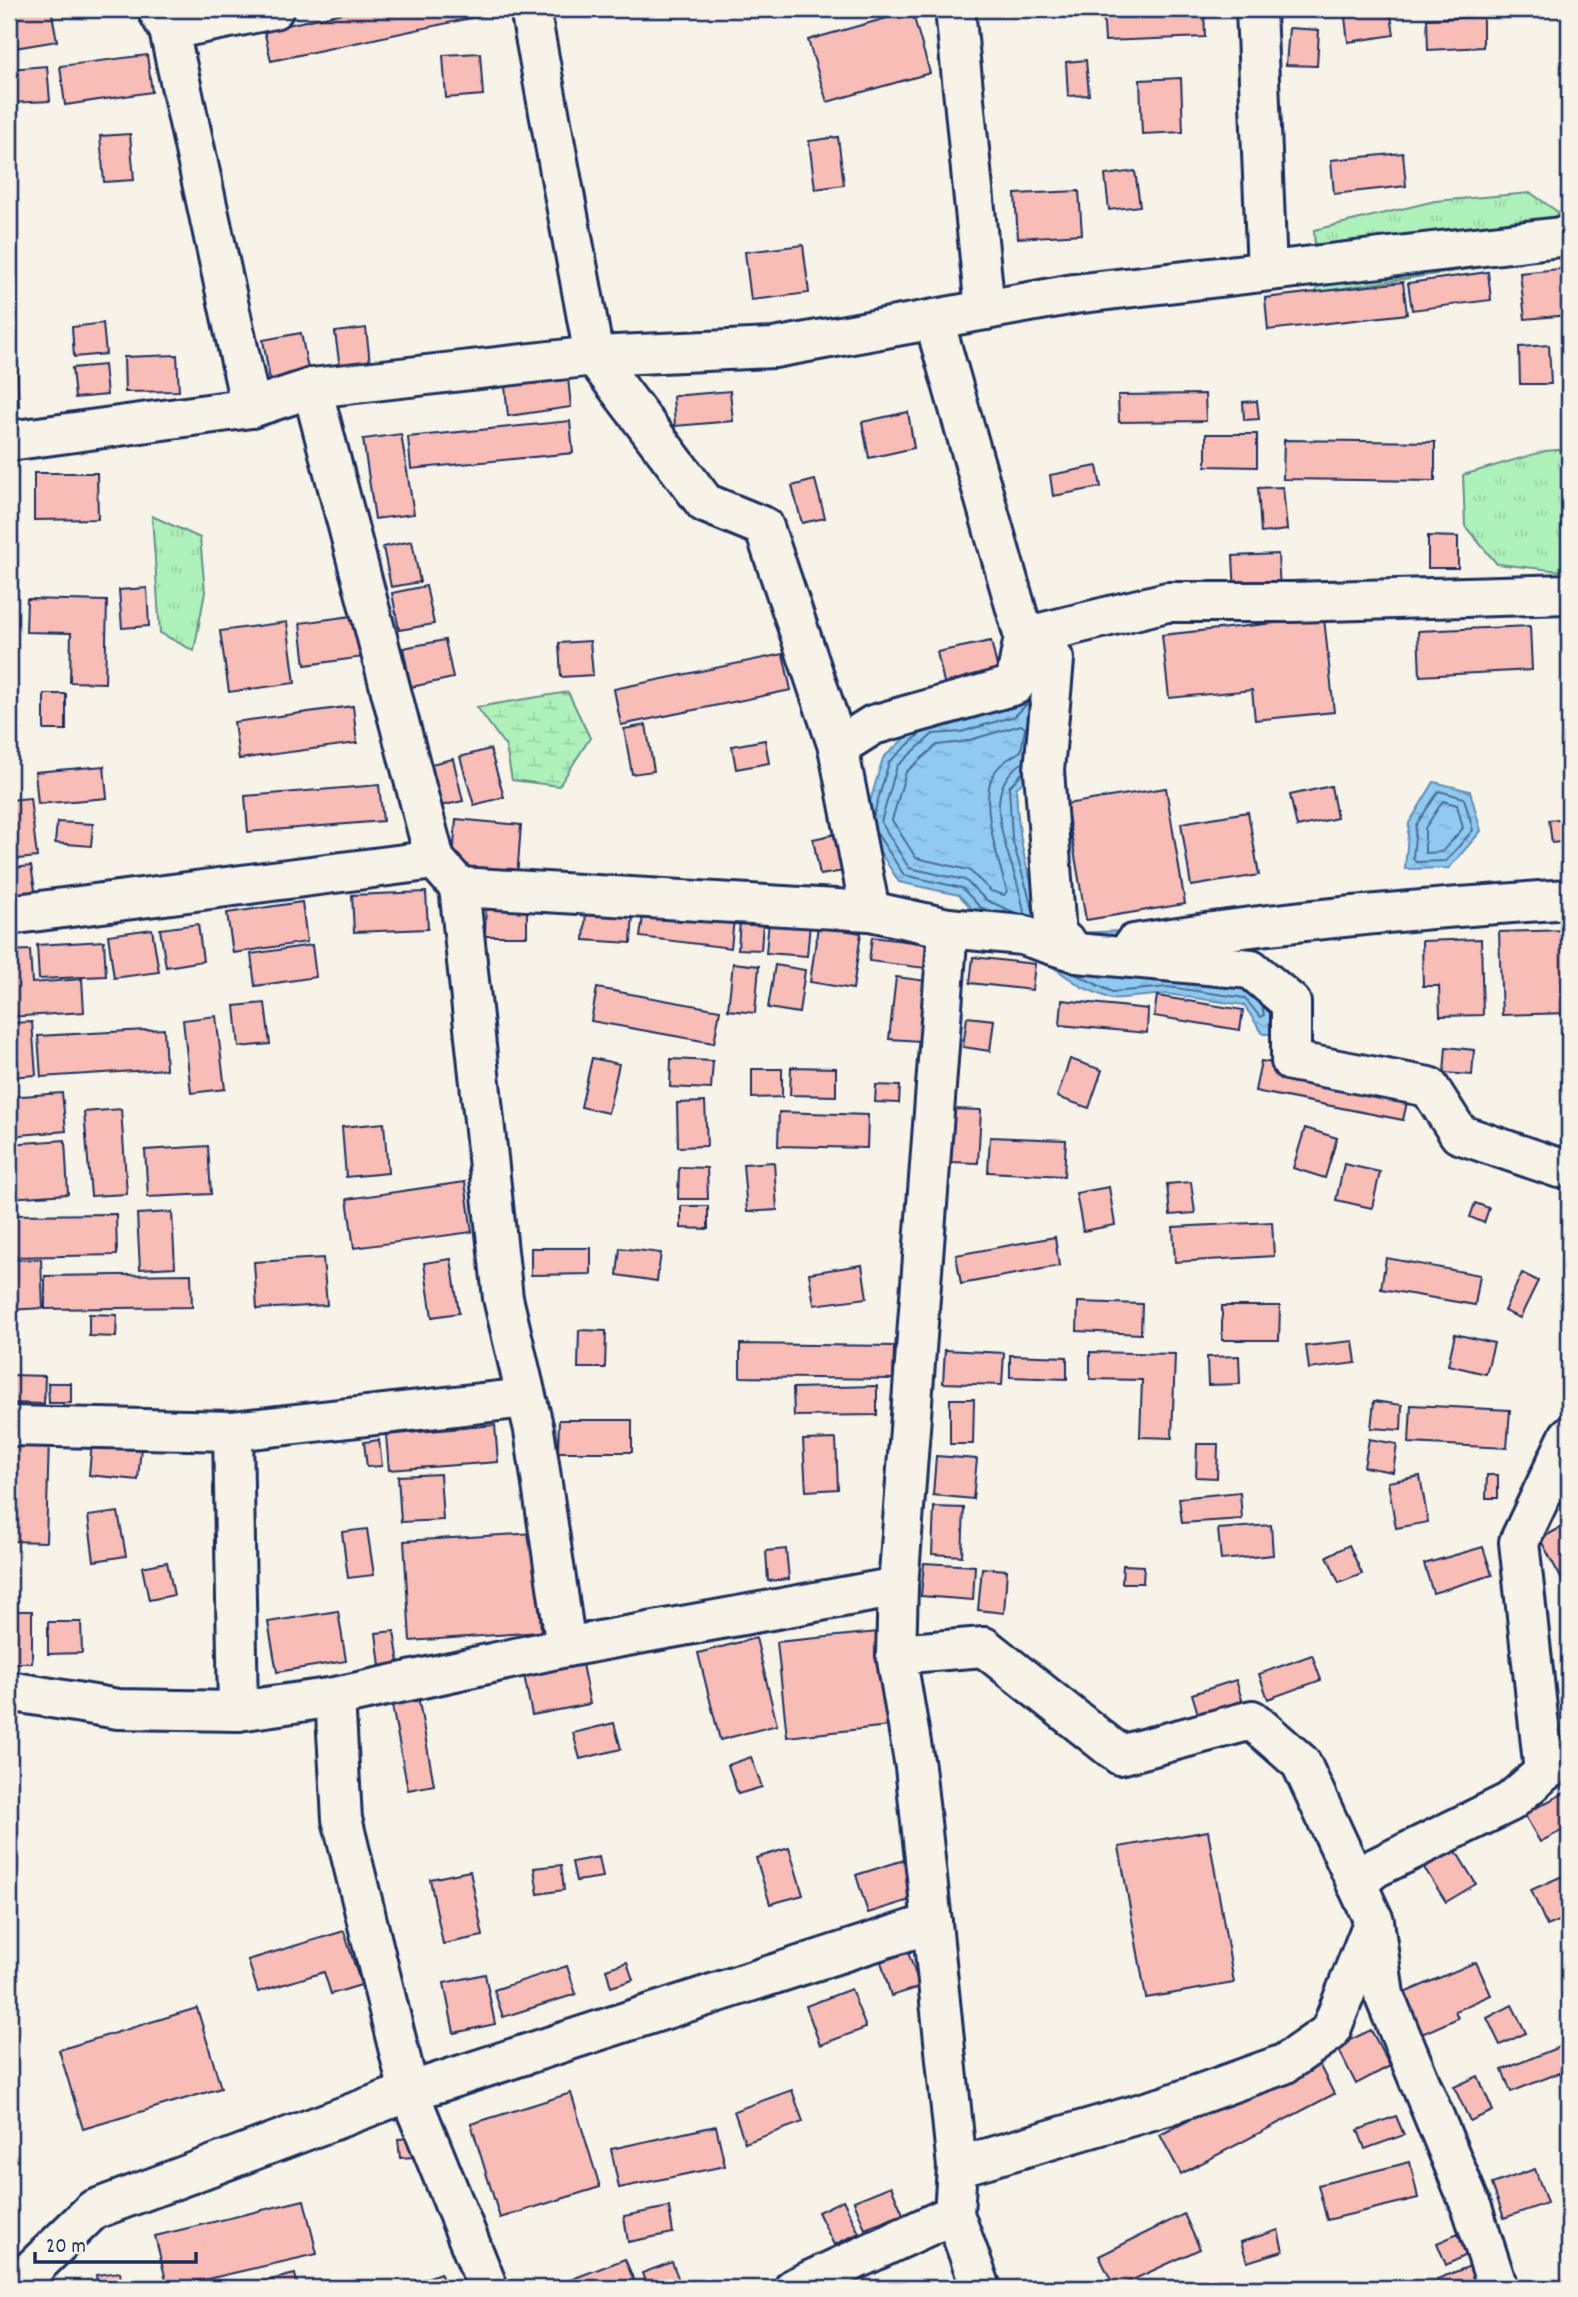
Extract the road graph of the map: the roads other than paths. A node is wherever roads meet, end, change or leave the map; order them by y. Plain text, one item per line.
1 (274, 9) edge
2 (530, 9) edge
3 (955, 9) edge
4 (1256, 9) edge
5 (163, 19) edge
6 (1569, 236) edge
7 (1267, 271) junction
8 (985, 310) junction
9 (934, 320) junction
10 (594, 356) junction
11 (312, 388) junction
12 (251, 408) junction
13 (9, 441) edge
14 (1569, 594) edge
15 (1024, 637) junction
16 (838, 747) junction
17 (447, 874) junction
18 (1569, 899) edge
19 (870, 911) junction
20 (9, 915) edge
21 (948, 928) junction
22 (1077, 953) junction
23 (1569, 1167) edge
24 (524, 1398) junction
25 (9, 1426) edge
26 (233, 1431) junction
27 (1569, 1436) edge
28 (898, 1587) junction
29 (566, 1647) junction
30 (896, 1654) junction
31 (9, 1691) edge
32 (335, 1697) junction
33 (238, 1711) junction
34 (1556, 1764) edge
35 (1356, 1883) junction
36 (1374, 1921) junction
37 (932, 1923) junction
38 (408, 2092) junction
39 (957, 2167) junction
40 (954, 2214) junction
41 (13, 2288) edge
42 (488, 2288) edge
43 (794, 2288) edge
44 (981, 2288) edge
45 (1498, 2288) edge

1 - 5 street
2 - 10 street
3 - 8 street
4 - 7 street
5 - 12 street
6 - 7 street
7 - 8 street
8 - 9 street
9 - 10 street
9 - 15 street
10 - 11 street
10 - 16 street
11 - 12 street
11 - 17 street
12 - 13 street
14 - 15 street
15 - 16 street
15 - 22 street
16 - 19 street
17 - 19 street
17 - 20 street
17 - 24 street
18 - 22 street
19 - 21 street
21 - 22 street
21 - 28 street
22 - 23 street
24 - 26 street
24 - 29 street
25 - 26 street
26 - 33 street
27 - 34 street
28 - 29 street
28 - 30 street
29 - 32 street
30 - 35 street
30 - 37 street
31 - 33 street
32 - 33 street
32 - 38 street
34 - 35 street
35 - 36 street
36 - 39 street
36 - 45 street
37 - 38 street
37 - 39 street
38 - 41 street
38 - 42 street
39 - 40 street
40 - 43 street
40 - 44 street

